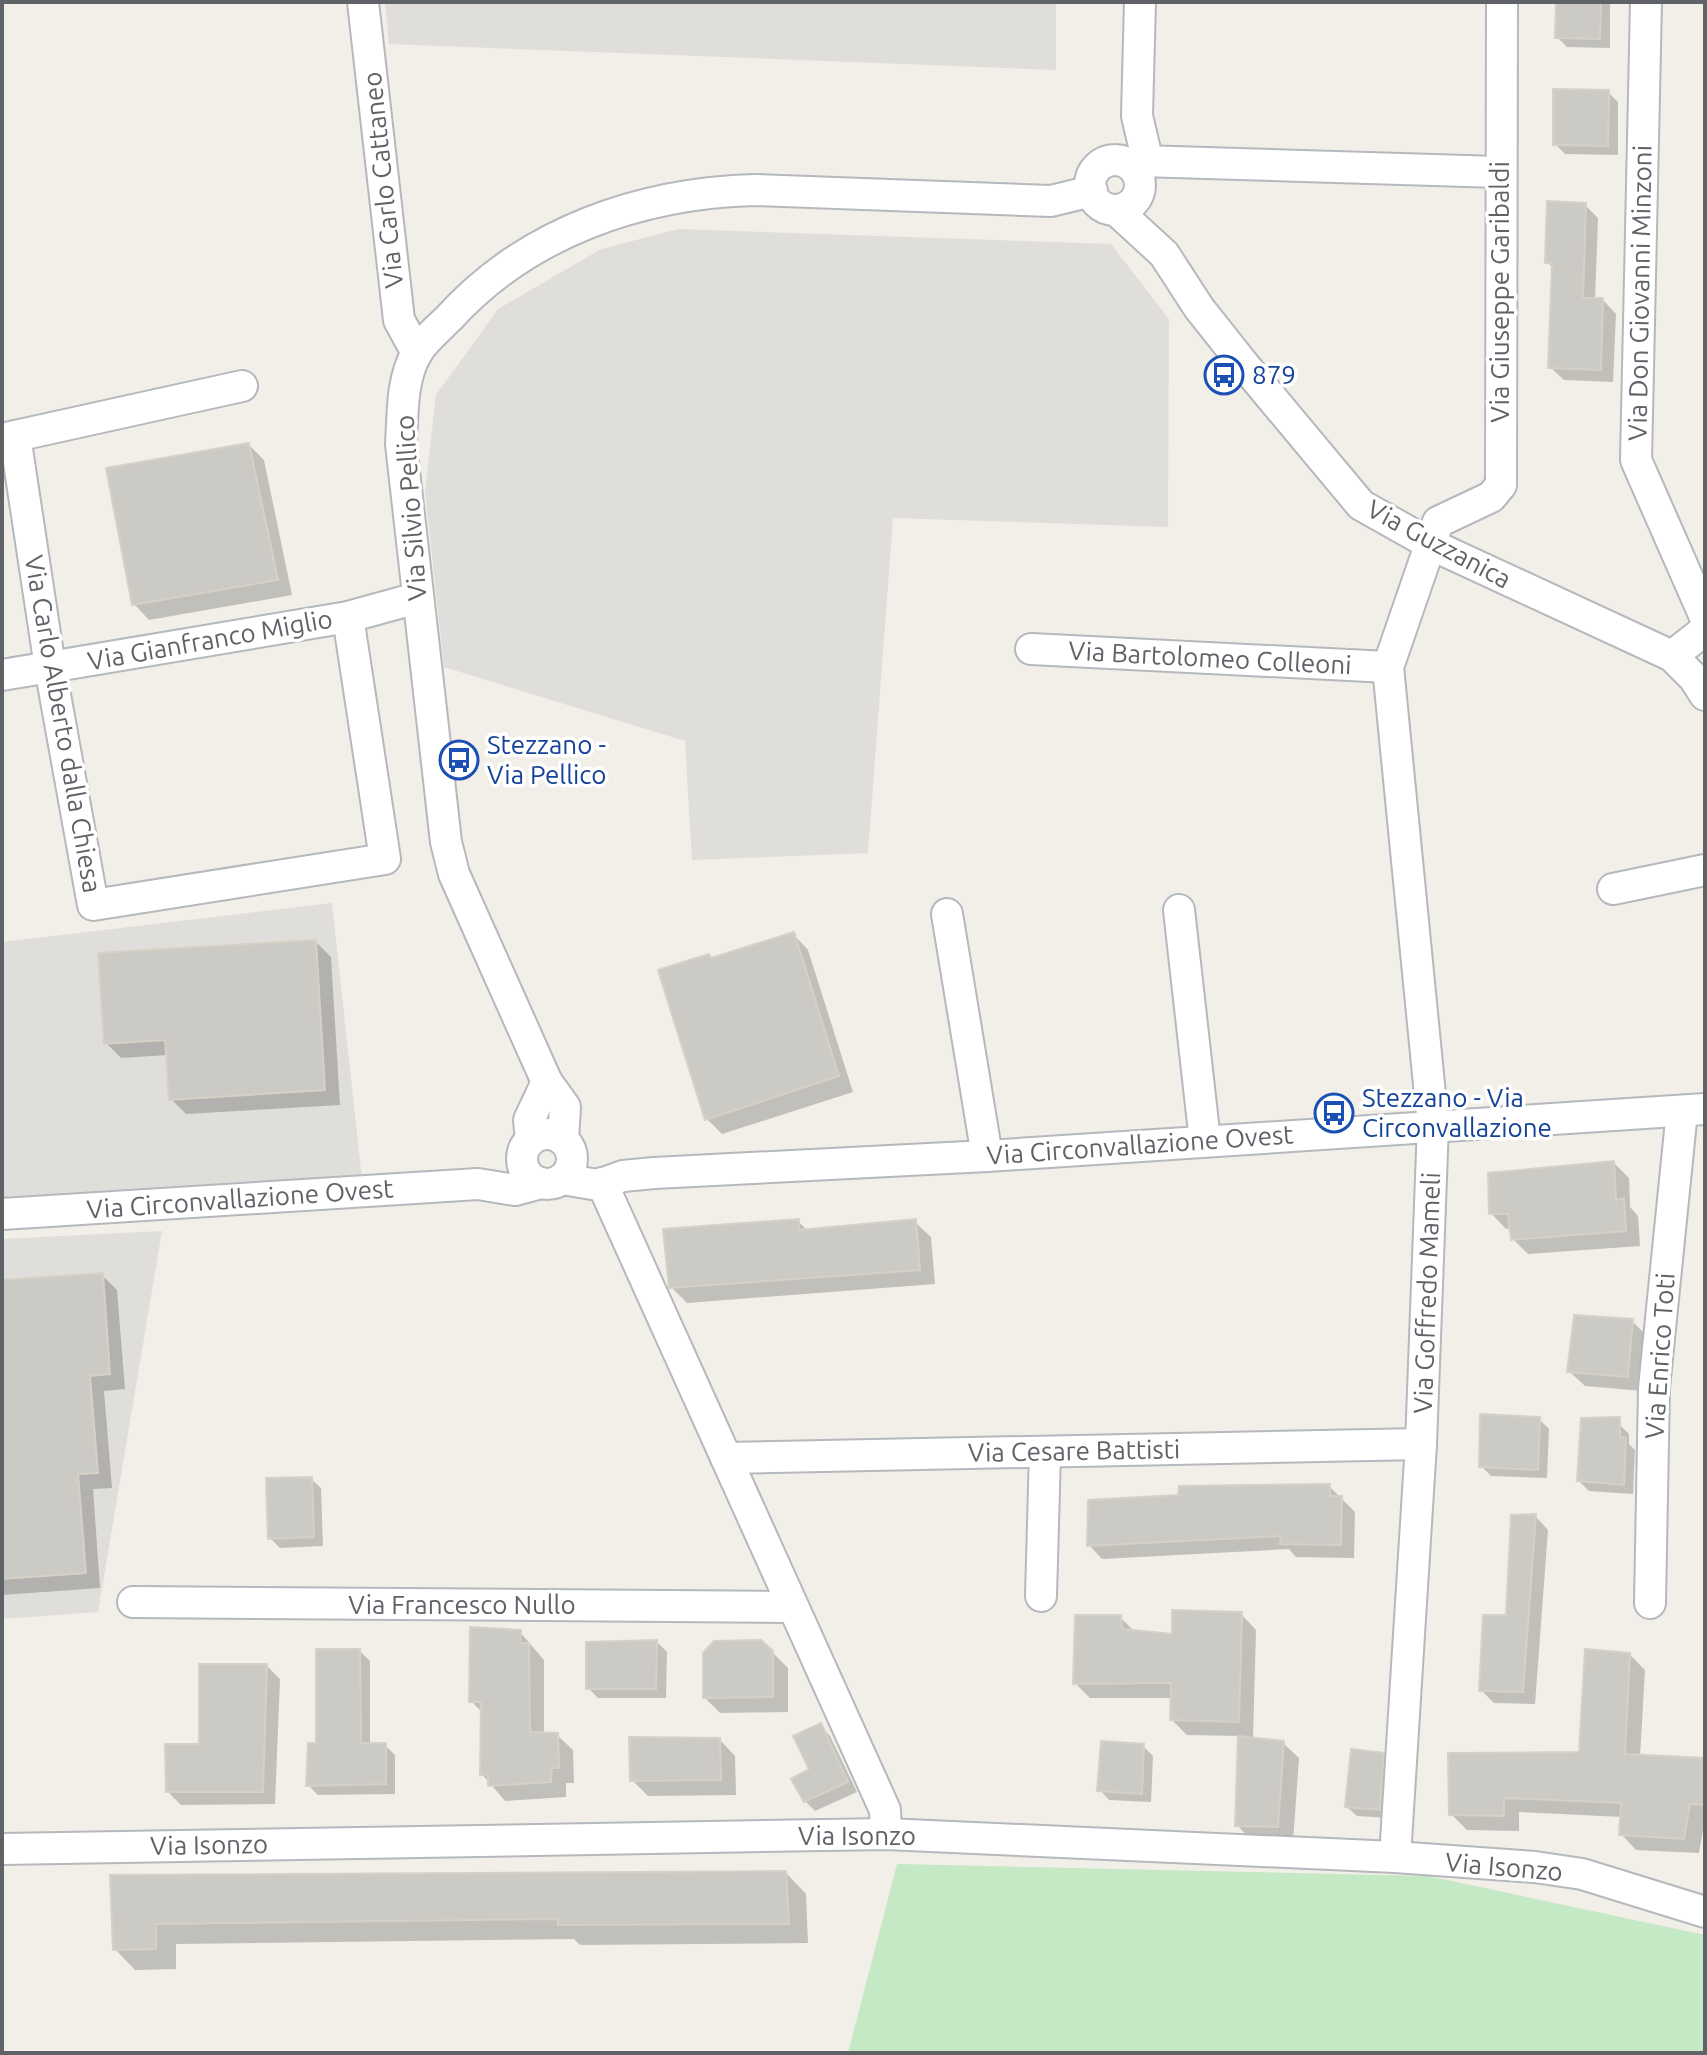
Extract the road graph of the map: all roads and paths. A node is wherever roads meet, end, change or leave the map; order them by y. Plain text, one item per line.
1 (363, 2) edge
2 (1140, 2) edge
3 (1502, 2) edge
4 (1646, 2) edge
5 (1137, 116) junction
6 (1499, 172) junction
7 (1139, 175) junction
8 (1096, 178) junction
9 (1116, 210) junction
10 (1164, 254) junction
11 (417, 353) junction
12 (242, 386) dead end
13 (9, 438) edge
14 (1432, 545) junction
15 (417, 598) junction
16 (348, 617) junction
17 (1705, 617) edge
18 (1705, 630) edge
19 (1031, 649) dead end
20 (1672, 656) junction
21 (50, 667) junction
22 (1388, 667) junction
23 (2, 675) edge
24 (1705, 695) edge
25 (1705, 870) edge
26 (1613, 889) dead end
27 (1179, 910) dead end
28 (947, 914) dead end
29 (547, 1082) junction
30 (1693, 1110) edge
31 (1433, 1125) junction
32 (1205, 1141) junction
33 (528, 1145) junction
34 (987, 1156) junction
35 (559, 1164) junction
36 (613, 1180) junction
37 (478, 1184) junction
38 (2, 1214) edge
39 (1421, 1444) junction
40 (1045, 1452) junction
41 (726, 1458) junction
42 (1041, 1596) dead end
43 (133, 1602) dead end
44 (1650, 1603) dead end
45 (791, 1607) junction
46 (886, 1834) junction
47 (2, 1849) edge
48 (1395, 1857) junction
49 (1705, 1912) edge

1 - 11 street, Via Carlo Cattaneo
2 - 5 street, Via Guzzanica
3 - 6 street, Via Giuseppe Garibaldi
4 - 17 street, Via Don Giovanni Minzoni
5 - 7 street, Via Guzzanica
5 - 8 street
6 - 7 street
6 - 14 street, Via Giuseppe Garibaldi
7 - 8 street
7 - 9 street
7 - 10 street, Via Guzzanica
8 - 9 street
8 - 11 street, Via Silvio Pellico
9 - 10 street, Via Guzzanica
10 - 14 street, Via Guzzanica
11 - 15 street, Via Silvio Pellico
12 - 13 street
13 - 21 street, Via Carlo Alberto dalla Chiesa
14 - 20 street, Via Guzzanica
14 - 22 street, Via Goffredo Mameli
15 - 16 street, Via Gianfranco Miglio
15 - 29 street, Via Silvio Pellico
16 - 21 street, Via Gianfranco Miglio
16 - 21 street, Via Carlo Alberto dalla Chiesa
18 - 20 street
19 - 22 street, Via Bartolomeo Colleoni
20 - 24 street, Via Guzzanica
21 - 23 street, Via Gianfranco Miglio
22 - 31 street, Via Goffredo Mameli
25 - 26 street
27 - 32 street
28 - 34 street
29 - 33 street
29 - 35 street, Via Silvio Pellico
30 - 31 street, Via Circonvallazione Ovest
30 - 44 street, Via Enrico Toti
31 - 32 street, Via Circonvallazione Ovest
31 - 39 street, Via Goffredo Mameli
32 - 34 street, Via Circonvallazione Ovest
33 - 35 street
33 - 35 street
33 - 37 street
34 - 36 street, Via Circonvallazione Ovest
35 - 36 street, Via Circonvallazione Ovest
35 - 37 street, Via Circonvallazione Ovest
36 - 41 street
37 - 38 street, Via Circonvallazione Ovest
39 - 40 street, Via Cesare Battisti
39 - 48 street, Via Goffredo Mameli
40 - 41 street, Via Cesare Battisti
40 - 42 street
41 - 45 street
43 - 45 street, Via Francesco Nullo
45 - 46 street
46 - 47 street, Via Isonzo
46 - 48 street, Via Isonzo
48 - 49 street, Via Isonzo

